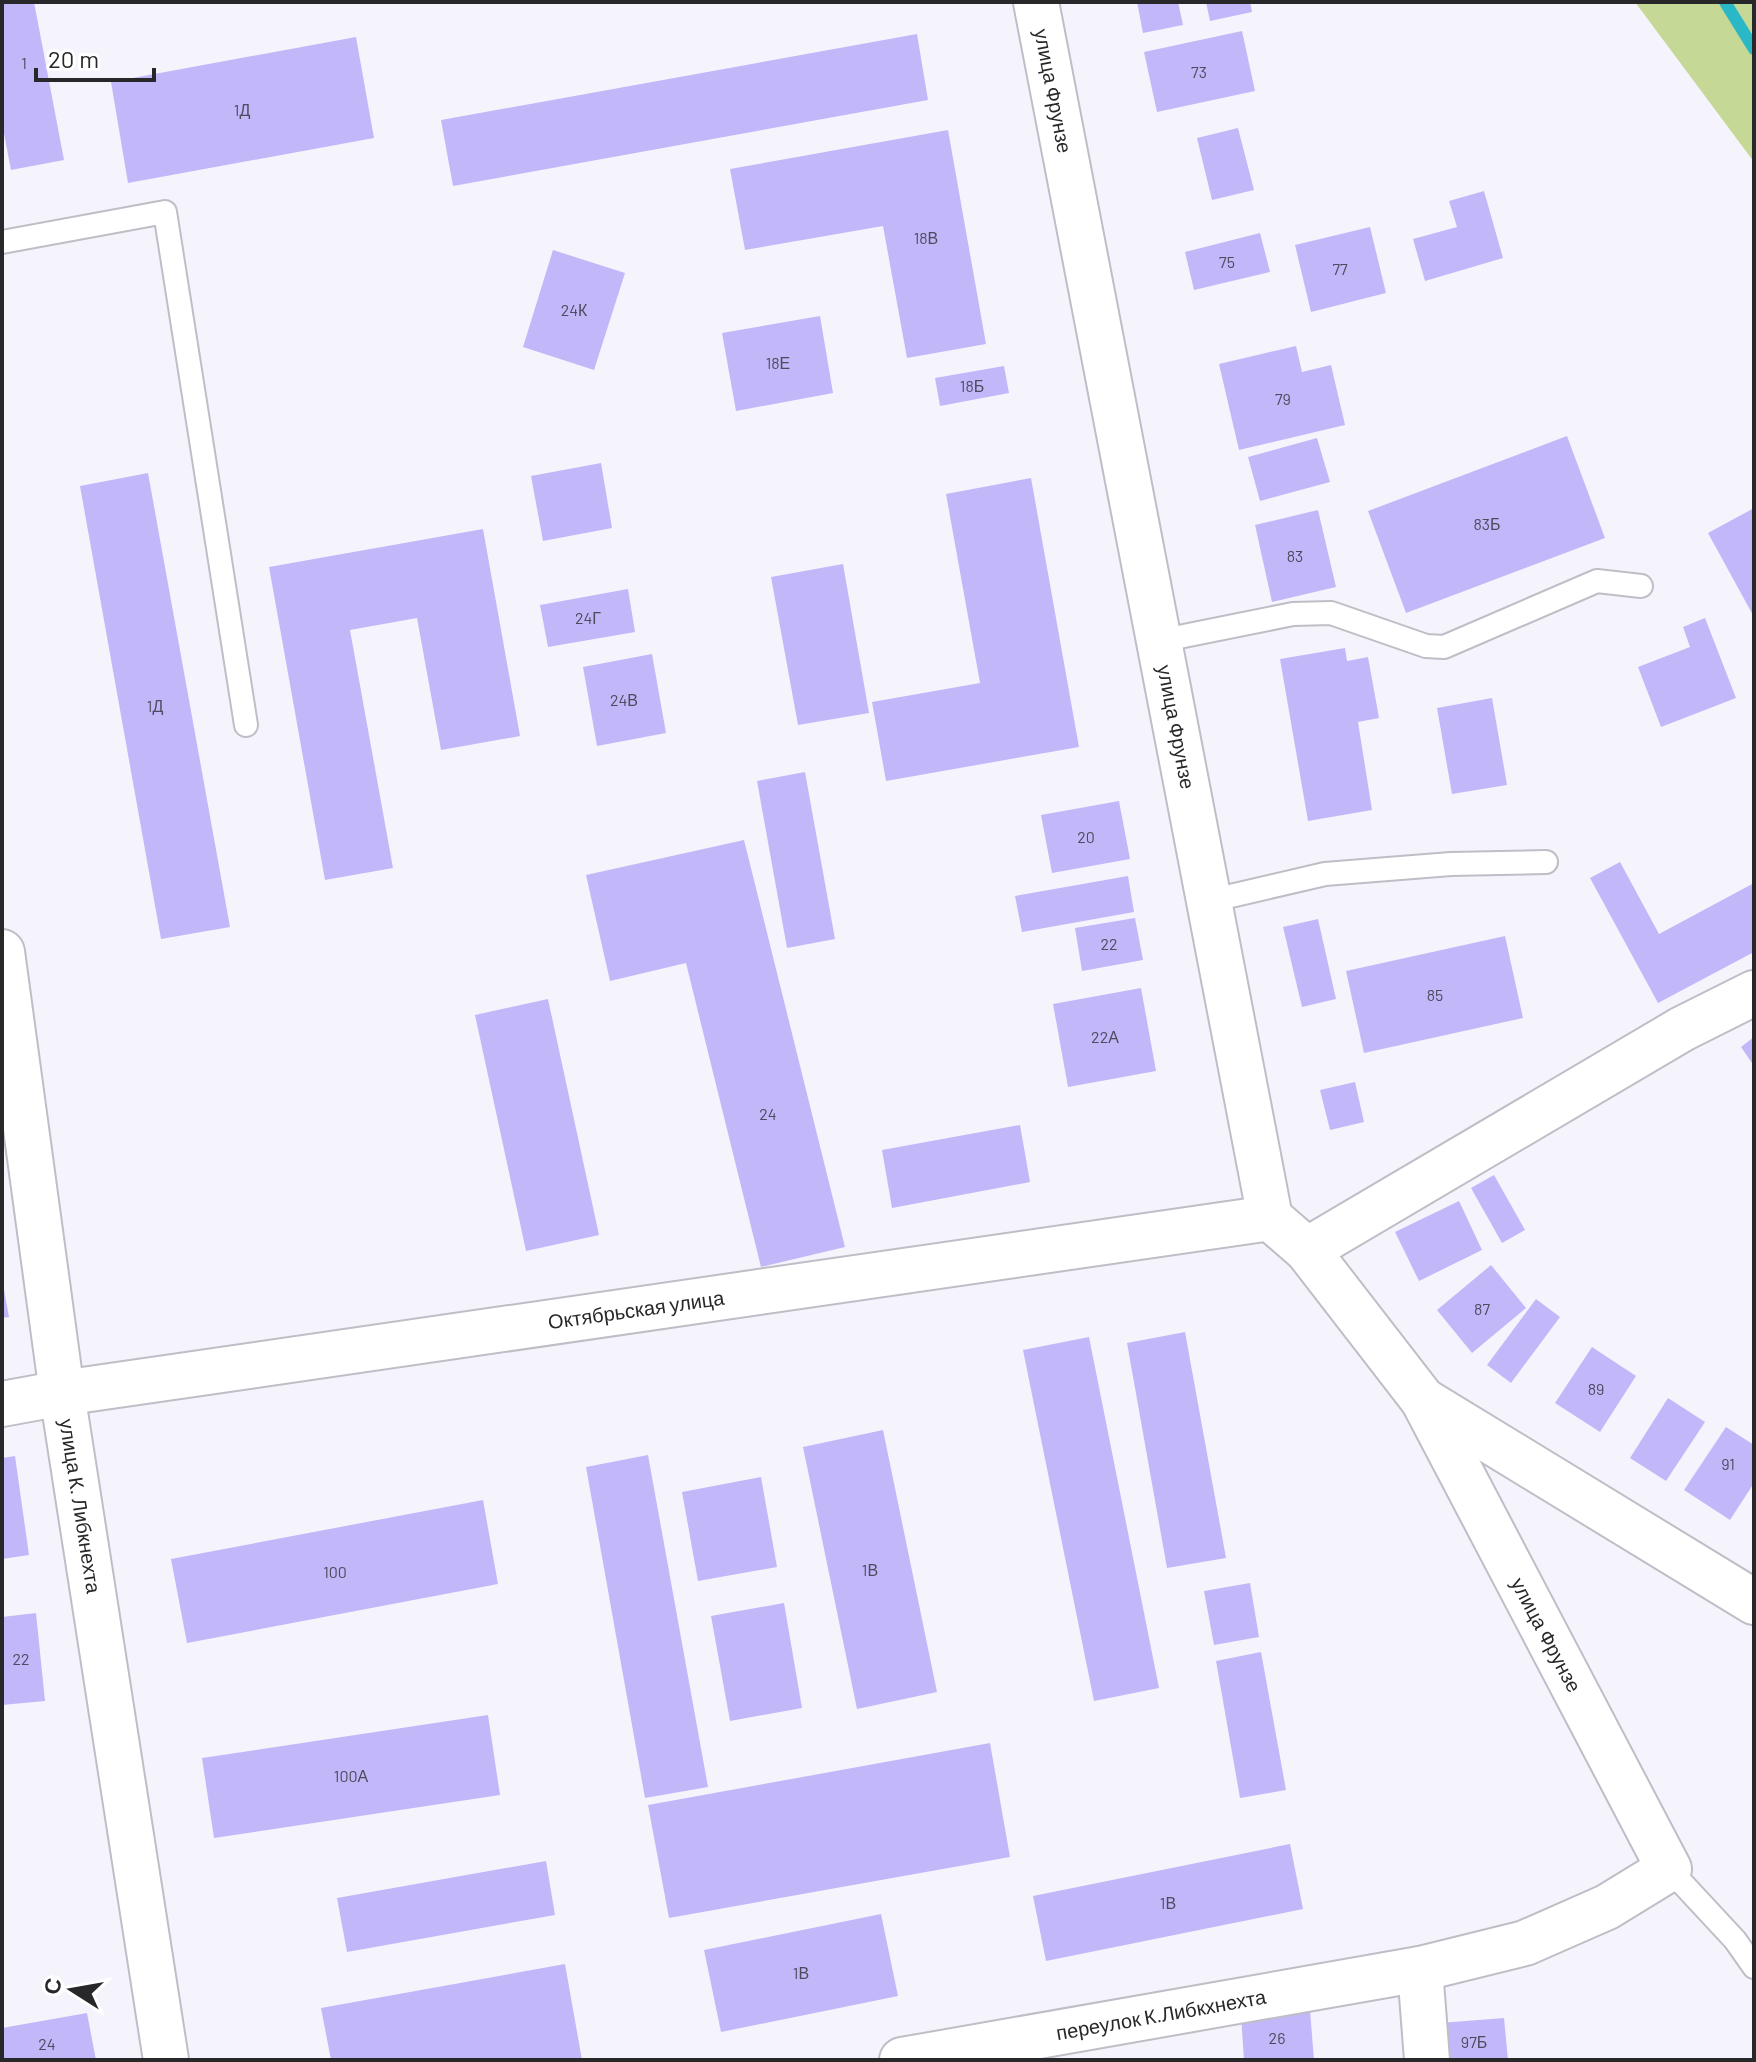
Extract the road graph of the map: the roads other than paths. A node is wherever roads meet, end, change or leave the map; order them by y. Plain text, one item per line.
1 (1036, 2) edge
2 (2, 242) edge
3 (1641, 586) dead end
4 (1159, 641) junction
5 (246, 725) dead end
6 (1546, 862) dead end
7 (1209, 901) junction
8 (2, 952) edge
9 (1754, 993) edge
10 (1270, 1218) junction
11 (1307, 1250) junction
12 (62, 1393) junction
13 (1423, 1400) junction
14 (2, 1404) edge
15 (1754, 1602) edge
16 (1669, 1869) junction
17 (1754, 1967) edge
18 (1420, 1969) junction
19 (166, 2060) edge
20 (902, 2060) edge
21 (1427, 2060) edge

1 - 4 street, улица Фрунзе
2 - 5 lane
3 - 4 lane
4 - 7 street, улица Фрунзе
6 - 7 lane
7 - 10 street, улица Фрунзе
8 - 12 street, улица К. Либкнехта
9 - 11 street
10 - 11 street, улица Фрунзе
10 - 12 street, Октябрьская улица
11 - 13 street, улица Фрунзе
12 - 14 street, Октябрьская улица
12 - 19 street, улица К. Либкнехта
13 - 15 street, улица Фрунзе
13 - 16 street, улица Фрунзе
16 - 17 lane
16 - 18 street, переулок К.Либкхнехта
18 - 20 street, переулок К.Либкхнехта
18 - 21 street

